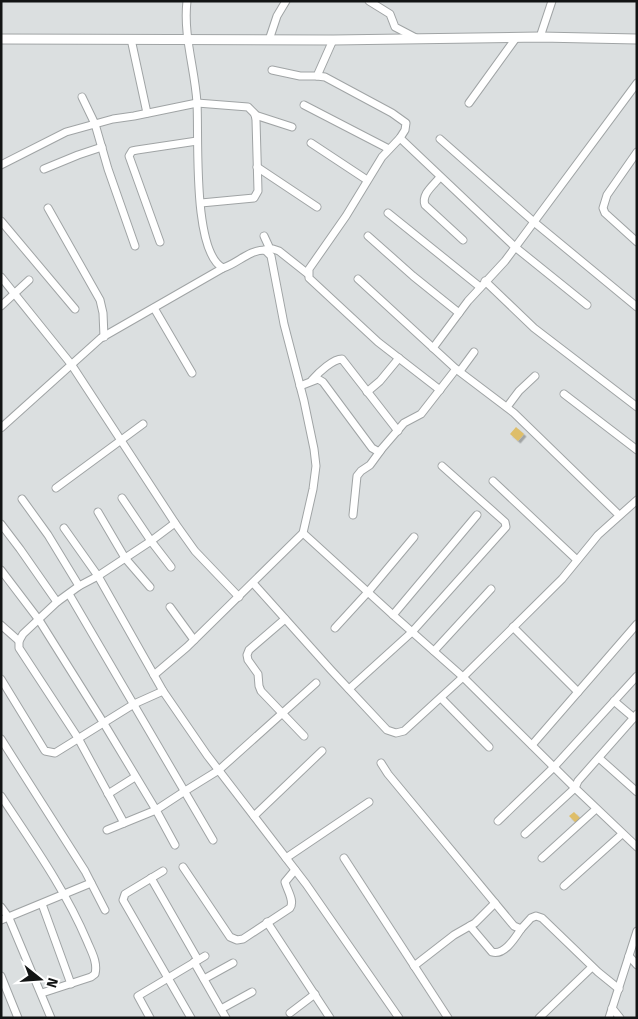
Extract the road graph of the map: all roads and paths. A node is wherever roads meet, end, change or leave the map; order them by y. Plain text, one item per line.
1 (187, 1) edge
2 (370, 1) edge
3 (552, 1) edge
4 (284, 2) edge
5 (540, 37) junction
6 (416, 38) junction
7 (516, 38) junction
8 (131, 39) junction
9 (637, 39) edge
10 (1, 40) edge
11 (187, 40) junction
12 (269, 40) junction
13 (332, 40) junction
14 (272, 70) dead end
15 (317, 76) junction
16 (637, 83) edge
17 (82, 97) dead end
18 (197, 103) junction
19 (469, 104) dead end
20 (304, 105) dead end
21 (147, 114) junction
22 (255, 115) junction
23 (95, 124) junction
24 (292, 127) dead end
25 (400, 138) junction
26 (440, 139) dead end
27 (197, 142) junction
28 (311, 144) dead end
29 (102, 147) junction
30 (389, 149) junction
31 (637, 152) edge
32 (1, 166) edge
33 (257, 167) junction
34 (44, 169) dead end
35 (440, 177) junction
36 (367, 180) junction
37 (254, 198) junction
38 (201, 203) junction
39 (317, 206) dead end
40 (255, 207) dead end
41 (48, 208) dead end
42 (388, 213) dead end
43 (1, 221) edge
44 (534, 222) junction
45 (264, 236) dead end
46 (368, 236) dead end
47 (463, 240) dead end
48 (160, 242) dead end
49 (637, 242) edge
50 (136, 246) dead end
51 (515, 247) junction
52 (268, 250) junction
53 (223, 268) junction
54 (308, 274) junction
55 (1, 276) edge
56 (358, 279) dead end
57 (29, 280) dead end
58 (482, 284) junction
59 (14, 292) junction
60 (587, 305) dead end
61 (1, 306) edge
62 (637, 307) edge
63 (154, 308) junction
64 (75, 309) dead end
65 (459, 313) junction
66 (104, 337) junction
67 (433, 348) junction
68 (474, 352) dead end
69 (399, 358) junction
70 (71, 364) junction
71 (458, 370) junction
72 (192, 373) dead end
73 (535, 376) dead end
74 (312, 380) junction
75 (300, 386) junction
76 (440, 390) junction
77 (367, 392) junction
78 (564, 394) dead end
79 (507, 407) junction
80 (637, 407) edge
81 (143, 424) dead end
82 (1, 428) edge
83 (398, 431) junction
84 (120, 441) junction
85 (381, 450) junction
86 (637, 450) edge
87 (442, 466) dead end
88 (493, 481) dead end
89 (56, 488) dead end
90 (122, 498) dead end
91 (22, 499) dead end
92 (637, 500) edge
93 (98, 512) dead end
94 (353, 515) dead end
95 (478, 515) dead end
96 (619, 515) junction
97 (175, 523) junction
98 (1, 524) edge
99 (64, 528) dead end
100 (303, 533) junction
101 (414, 537) dead end
102 (151, 541) junction
103 (125, 558) junction
104 (577, 560) junction
105 (170, 567) dead end
106 (1, 570) edge
107 (98, 576) junction
108 (253, 583) junction
109 (79, 586) junction
110 (150, 587) dead end
111 (490, 589) dead end
112 (368, 592) junction
113 (68, 594) junction
114 (239, 597) junction
115 (57, 602) junction
116 (170, 607) dead end
117 (393, 615) junction
118 (285, 619) junction
119 (39, 620) junction
120 (637, 624) edge
121 (1, 625) edge
122 (513, 627) junction
123 (335, 628) dead end
124 (412, 632) junction
125 (194, 640) junction
126 (19, 641) junction
127 (434, 651) junction
128 (154, 675) junction
129 (637, 676) edge
130 (463, 677) junction
131 (1, 679) edge
132 (316, 683) dead end
133 (349, 689) junction
134 (163, 691) junction
135 (578, 692) junction
136 (441, 698) junction
137 (614, 701) junction
138 (134, 704) junction
139 (282, 713) junction
140 (635, 716) edge
141 (103, 722) junction
142 (304, 736) dead end
143 (78, 738) junction
144 (1, 739) edge
145 (532, 745) junction
146 (489, 747) dead end
147 (322, 751) dead end
148 (599, 758) junction
149 (381, 763) dead end
150 (554, 767) junction
151 (219, 770) junction
152 (135, 776) junction
153 (574, 788) junction
154 (185, 791) junction
155 (637, 792) edge
156 (108, 794) junction
157 (1, 796) edge
158 (369, 802) dead end
159 (596, 809) junction
160 (156, 810) junction
161 (254, 816) junction
162 (498, 821) dead end
163 (124, 823) junction
164 (107, 830) dead end
165 (525, 834) dead end
166 (622, 834) junction
167 (213, 840) dead end
168 (175, 845) dead end
169 (637, 847) edge
170 (286, 858) junction
171 (344, 858) dead end
172 (542, 858) dead end
173 (182, 867) dead end
174 (295, 870) junction
175 (163, 871) dead end
176 (150, 878) junction
177 (92, 883) junction
178 (564, 886) dead end
179 (65, 894) junction
180 (495, 902) junction
181 (42, 904) junction
182 (1, 907) edge
183 (105, 910) dead end
184 (5, 919) edge
185 (267, 922) junction
186 (470, 926) junction
187 (521, 929) junction
188 (637, 930) edge
189 (205, 956) dead end
190 (629, 956) junction
191 (196, 961) junction
192 (233, 963) dead end
193 (637, 965) edge
194 (414, 966) junction
195 (592, 967) junction
196 (1, 976) edge
197 (168, 978) junction
198 (204, 979) junction
199 (71, 984) junction
200 (619, 989) junction
201 (252, 992) dead end
202 (42, 993) junction
203 (315, 994) junction
204 (612, 1008) junction
205 (221, 1009) junction
206 (290, 1013) dead end
207 (18, 1018) edge
208 (51, 1018) edge
209 (150, 1018) edge
210 (192, 1018) edge
211 (226, 1018) edge
212 (330, 1018) edge
213 (399, 1018) edge
214 (448, 1018) edge
215 (539, 1018) edge
216 (609, 1018) edge
217 (620, 1018) edge

1 - 11 street
2 - 6 street
3 - 5 street
4 - 12 street
5 - 7 street
5 - 9 street
6 - 7 street
6 - 13 street
7 - 19 street
8 - 10 street
8 - 11 street
8 - 21 street
11 - 12 street
11 - 18 street
12 - 13 street
13 - 15 street
14 - 15 street
15 - 25 street
16 - 44 street
17 - 23 street
18 - 21 street
18 - 22 street
18 - 27 street
20 - 30 street
21 - 23 street
22 - 24 street
22 - 33 street
23 - 29 street
23 - 32 street
25 - 30 street
25 - 35 street
26 - 44 street
27 - 38 street
27 - 48 street
28 - 36 street
29 - 34 street
29 - 50 street
30 - 36 street
31 - 49 street
33 - 37 street
33 - 39 street
35 - 47 street
35 - 51 street
36 - 54 street
37 - 38 street
37 - 40 street
38 - 53 street
41 - 66 street
42 - 58 street
43 - 64 street
44 - 51 street
44 - 62 street
45 - 52 street
46 - 65 street
51 - 58 street
51 - 60 street
52 - 53 street
52 - 54 street
52 - 75 street
53 - 63 street
54 - 69 street
55 - 59 street
56 - 67 street
57 - 59 street
58 - 65 street
58 - 80 street
59 - 61 street
59 - 70 street
63 - 66 street
63 - 72 street
65 - 67 street
66 - 70 street
67 - 71 street
68 - 71 street
69 - 76 street
69 - 77 street
70 - 82 street
70 - 84 street
71 - 76 street
71 - 79 street
73 - 79 street
74 - 75 street
74 - 77 street
74 - 85 street
75 - 100 street
76 - 83 street
77 - 83 street
78 - 86 street
79 - 96 street
81 - 84 street
83 - 85 street
84 - 89 street
84 - 97 street
85 - 94 street
87 - 124 street
88 - 104 street
90 - 102 street
91 - 109 street
92 - 96 street
93 - 103 street
95 - 117 street
96 - 104 street
97 - 102 street
97 - 114 street
98 - 115 street
99 - 107 street
100 - 108 street
100 - 112 street
101 - 112 street
102 - 103 street
102 - 105 street
103 - 107 street
103 - 110 street
104 - 122 street
106 - 119 street
107 - 109 street
107 - 128 street
108 - 114 street
108 - 118 street
109 - 113 street
111 - 127 street
112 - 117 street
112 - 123 street
113 - 115 street
113 - 138 street
114 - 125 street
115 - 119 street
116 - 125 street
117 - 124 street
118 - 133 street
118 - 139 street
119 - 126 street
119 - 141 street
120 - 135 street
121 - 126 street
122 - 130 street
122 - 135 street
124 - 127 street
124 - 133 street
125 - 128 street
126 - 143 street
127 - 130 street
128 - 134 street
129 - 137 street
130 - 136 street
130 - 145 street
131 - 143 street
132 - 139 street
133 - 136 street
134 - 138 street
134 - 151 street
135 - 145 street
136 - 146 street
137 - 140 street
137 - 150 street
138 - 141 street
138 - 154 street
139 - 142 street
139 - 151 street
140 - 148 street
141 - 143 street
141 - 152 street
143 - 156 street
144 - 177 street
145 - 150 street
147 - 161 street
148 - 153 street
148 - 155 street
149 - 180 street
150 - 153 street
150 - 162 street
151 - 154 street
151 - 161 street
152 - 156 street
152 - 160 street
153 - 159 street
153 - 165 street
154 - 160 street
154 - 167 street
156 - 163 street
157 - 179 street
158 - 170 street
159 - 166 street
159 - 172 street
160 - 163 street
160 - 168 street
161 - 170 street
163 - 164 street
166 - 169 street
166 - 178 street
170 - 174 street
171 - 194 street
173 - 185 street
174 - 185 street
174 - 213 street
175 - 176 street
176 - 191 street
176 - 197 street
177 - 179 street
177 - 183 street
179 - 181 street
179 - 199 street
180 - 186 street
180 - 187 street
181 - 184 street
181 - 199 street
182 - 184 street
184 - 202 street
185 - 203 street
186 - 187 street
186 - 194 street
187 - 195 street
188 - 190 street
189 - 191 street
190 - 193 street
190 - 200 street
191 - 197 street
191 - 198 street
192 - 198 street
194 - 214 street
195 - 200 street
195 - 215 street
196 - 207 street
197 - 209 street
197 - 210 street
198 - 205 street
199 - 202 street
200 - 204 street
201 - 205 street
202 - 208 street
203 - 206 street
203 - 212 street
204 - 216 street
204 - 217 street
205 - 211 street

